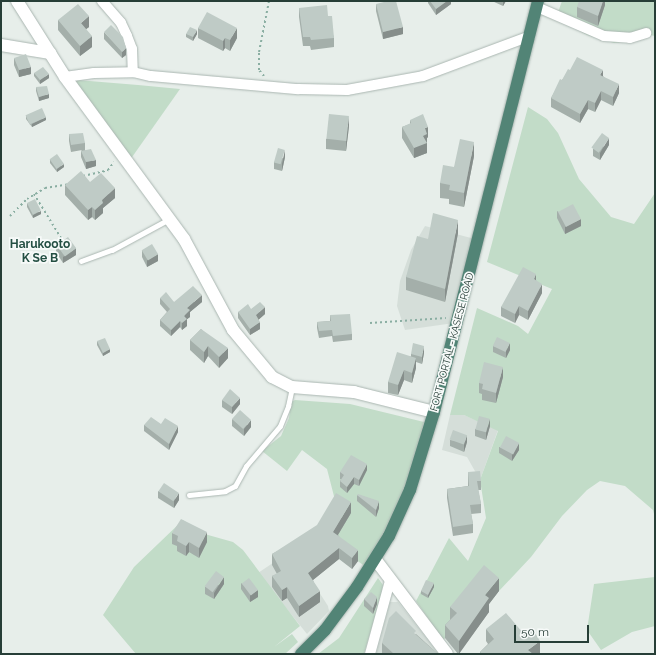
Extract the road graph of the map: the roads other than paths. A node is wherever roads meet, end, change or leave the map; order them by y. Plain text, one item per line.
1 (17, 1) edge
2 (102, 1) edge
3 (537, 4) edge
4 (646, 33) dead end
5 (530, 36) junction
6 (1, 45) edge
7 (50, 53) junction
8 (132, 72) junction
9 (65, 77) junction
10 (170, 219) junction
11 (80, 261) dead end
12 (292, 387) junction
13 (434, 412) junction
14 (189, 494) dead end
15 (375, 559) junction
16 (390, 581) junction
17 (301, 654) edge
18 (370, 654) edge
19 (447, 654) edge

1 - 7 street
2 - 8 street
3 - 4 street
3 - 5 highway, FORT PORTAL - KASESE ROAD
5 - 8 street
5 - 13 highway, FORT PORTAL - KASESE ROAD
6 - 7 street
7 - 9 street
8 - 9 street
9 - 10 street
10 - 11 lane
10 - 12 street
12 - 13 street
12 - 14 lane
13 - 15 highway, FORT PORTAL - KASESE ROAD
15 - 16 street
15 - 17 highway, FORT PORTAL - KASESE ROAD
16 - 18 street
16 - 19 street

